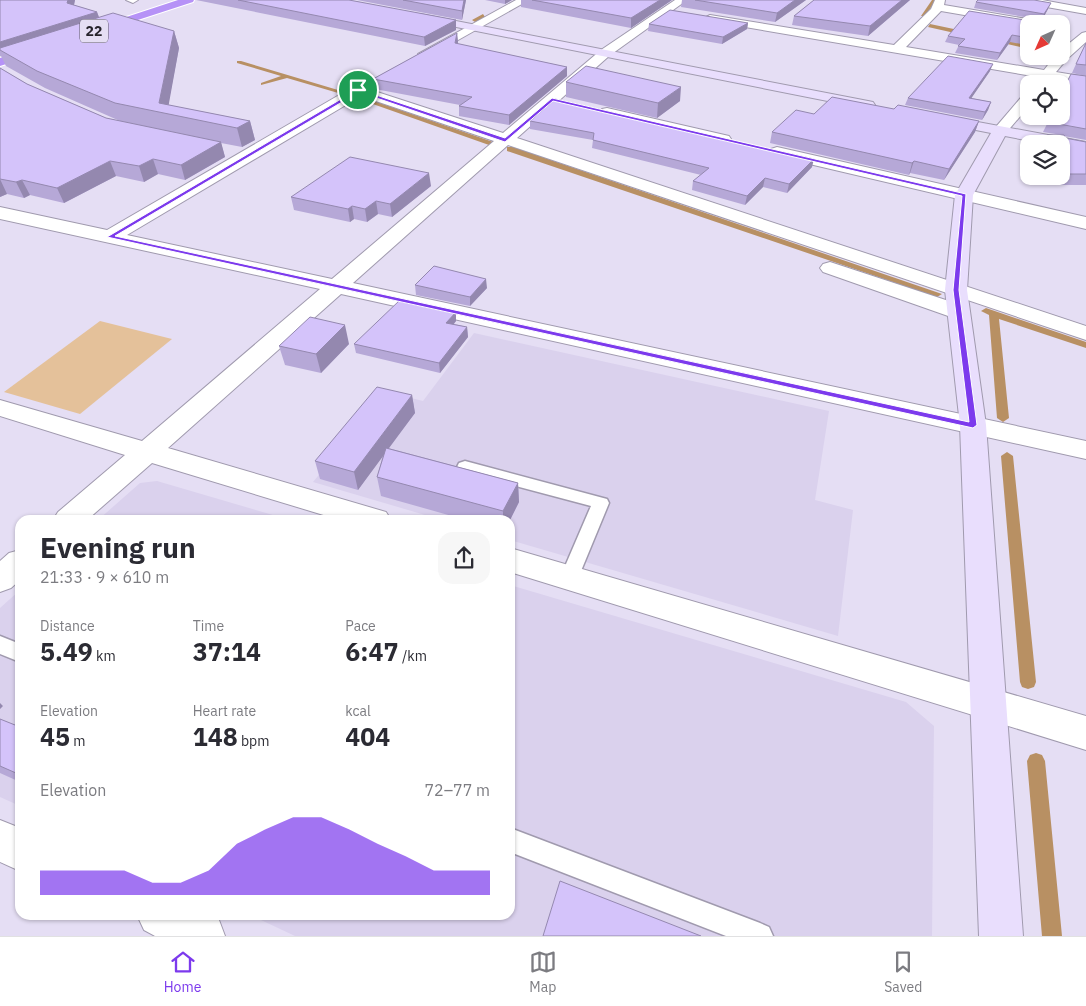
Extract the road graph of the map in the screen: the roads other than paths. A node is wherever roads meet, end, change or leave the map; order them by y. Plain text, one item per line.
1 (140, 0) edge
2 (159, 0) edge
3 (178, 0) edge
4 (188, 0) edge
5 (524, 0) edge
6 (682, 0) edge
7 (1024, 0) edge
8 (128, 2) edge
9 (938, 3) edge
10 (667, 10) junction
11 (1086, 10) edge
12 (408, 14) edge
13 (789, 19) edge
14 (1020, 20) edge
15 (474, 27) junction
16 (86, 29) junction
17 (775, 29) junction
18 (1070, 32) edge
19 (1085, 37) edge
20 (47, 42) junction
21 (897, 49) junction
22 (0, 51) edge
23 (605, 53) junction
24 (0, 58) edge
25 (0, 62) edge
26 (411, 62) edge
27 (1024, 75) edge
28 (1047, 75) edge
29 (384, 76) edge
30 (1070, 80) edge
31 (1086, 81) edge
32 (351, 95) junction
33 (552, 100) junction
34 (571, 104) edge
35 (591, 108) edge
36 (883, 108) edge
37 (1020, 108) edge
38 (922, 115) edge
39 (1000, 131) junction
40 (736, 142) edge
41 (499, 146) junction
42 (1086, 148) edge
43 (765, 149) edge
44 (229, 152) dead end
45 (248, 155) junction
46 (964, 195) junction
47 (670, 212) dead end
48 (0, 214) edge
49 (1086, 223) edge
50 (110, 237) junction
51 (810, 261) dead end
52 (338, 287) junction
53 (957, 301) junction
54 (1086, 333) edge
55 (0, 408) edge
56 (973, 425) junction
57 (1086, 450) edge
58 (147, 452) junction
59 (465, 467) edge
60 (74, 515) edge
61 (359, 515) edge
62 (515, 562) edge
63 (15, 566) edge
64 (569, 578) junction
65 (0, 579) edge
66 (0, 645) edge
67 (15, 651) edge
68 (987, 703) junction
69 (1086, 733) edge
70 (0, 840) edge
71 (515, 842) edge
72 (15, 848) edge
73 (169, 920) edge
74 (203, 936) edge
75 (760, 936) edge
76 (1000, 936) edge

1 - 8 highway
2 - 16 highway
3 - 16 highway
4 - 16 highway, 22
5 - 15 street
6 - 10 street
7 - 11 street
9 - 14 street
9 - 21 street
10 - 17 street
10 - 23 street
12 - 15 street
13 - 17 street
15 - 23 street
15 - 26 street
17 - 21 street
18 - 19 street
19 - 28 street
20 - 22 highway
20 - 24 highway
20 - 25 highway
21 - 27 street
23 - 33 street
23 - 36 street
29 - 32 street
30 - 31 street
32 - 41 street
32 - 45 street
33 - 34 street
33 - 41 street
35 - 40 street
37 - 39 street
38 - 39 street
39 - 42 street
39 - 46 street
41 - 47 street
41 - 52 street
41 - 53 street
43 - 46 street
44 - 45 street
45 - 50 street
46 - 49 street
46 - 53 street
48 - 50 street
50 - 52 street
51 - 53 street
52 - 56 street
52 - 58 street
53 - 54 street
53 - 56 street
55 - 58 street
56 - 57 street
56 - 68 street
58 - 60 street
58 - 61 street
59 - 64 lane
62 - 64 street
63 - 65 street
64 - 68 street
66 - 67 lane
68 - 69 street
68 - 76 street
70 - 72 street
71 - 75 lane
73 - 74 street

